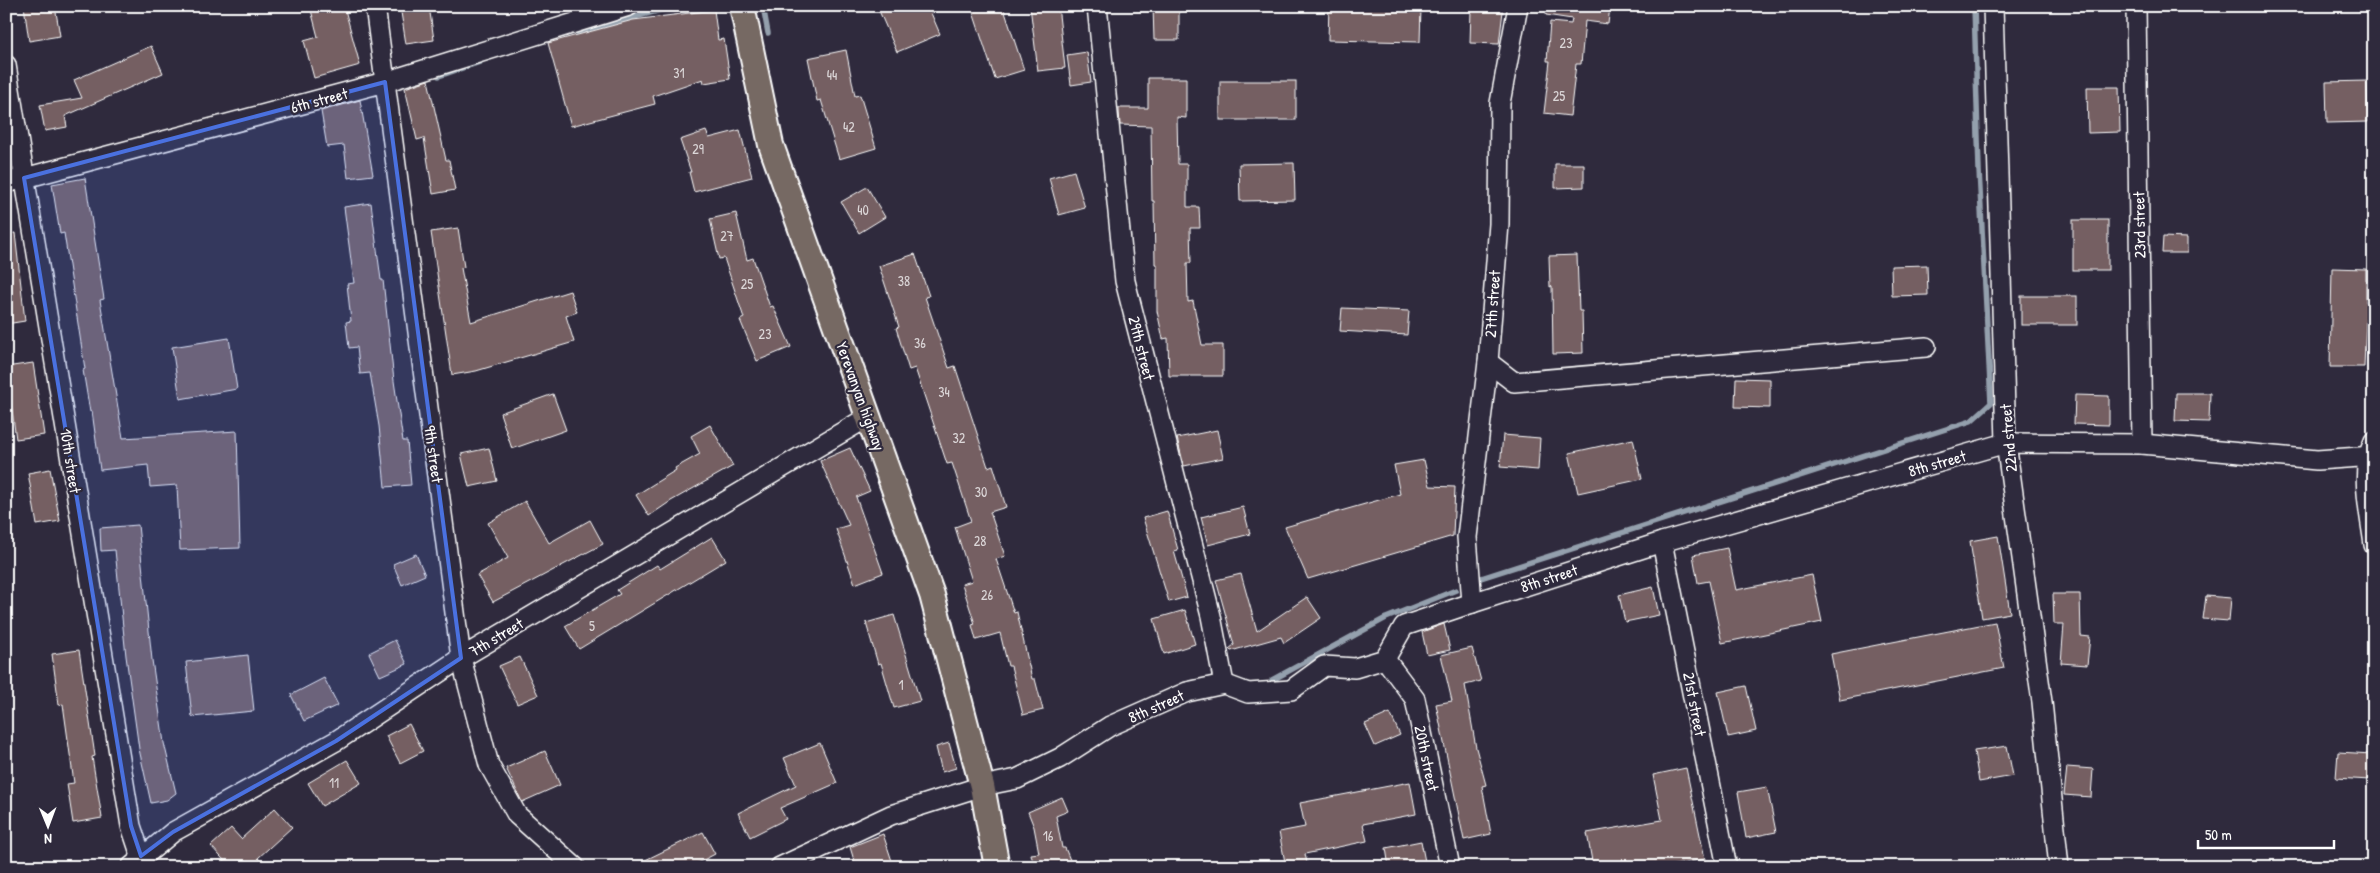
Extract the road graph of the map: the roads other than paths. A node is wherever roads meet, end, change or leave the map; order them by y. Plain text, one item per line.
1 (375, 6) edge
2 (629, 6) edge
3 (742, 6) edge
4 (1097, 6) edge
5 (1518, 6) edge
6 (1992, 6) edge
7 (2136, 6) edge
8 (6, 65) edge
9 (385, 82) junction
10 (15, 180) edge
11 (1926, 347) dead end
12 (1488, 362) junction
13 (868, 417) junction
14 (2006, 443) junction
15 (2142, 444) junction
16 (2371, 451) edge
17 (1662, 542) junction
18 (2374, 545) edge
19 (1472, 603) junction
20 (461, 658) junction
21 (1384, 659) junction
22 (1224, 684) junction
23 (982, 786) junction
24 (136, 862) edge
25 (575, 867) edge
26 (780, 867) edge
27 (997, 867) edge
28 (1450, 867) edge
29 (1727, 867) edge
30 (2059, 867) edge

1 - 9 street, 9th street
2 - 9 street, 6th street
3 - 13 main road, Yerevanyan highway
4 - 22 street, 29th street
5 - 12 street, 27th street
6 - 14 street, 22nd street
7 - 15 street, 23rd street
8 - 10 street, 10th street
9 - 10 street, 6th street
9 - 20 street, 9th street
10 - 24 street, 10th street
11 - 12 street
12 - 19 street, 27th street
13 - 20 street, 7th street
13 - 23 main road, Yerevanyan highway
14 - 15 street, 8th street
14 - 17 street, 8th street
14 - 30 street, 22nd street
15 - 16 street, 8th street
16 - 18 street
17 - 19 street, 8th street
17 - 29 street, 21st street
19 - 21 street, 8th street
20 - 24 street, 7th street
20 - 25 street, 9th street
21 - 22 street
21 - 28 street, 20th street
22 - 23 street, 8th street
23 - 26 street, 8th street
23 - 27 main road, Yerevanyan highway

